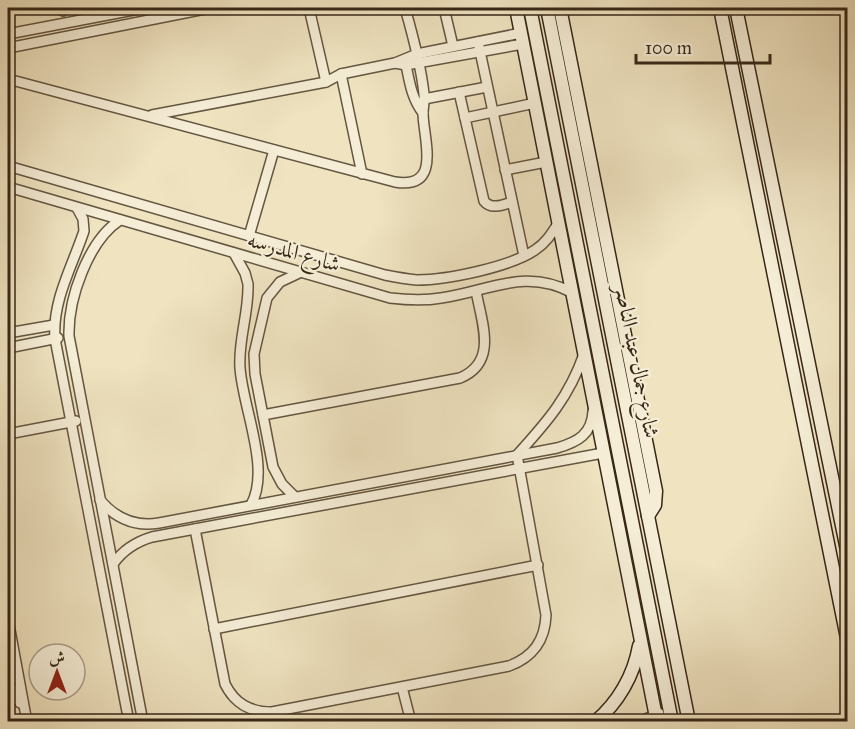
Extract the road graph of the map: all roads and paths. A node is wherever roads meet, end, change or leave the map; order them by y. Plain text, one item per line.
1 (144, 8) edge
2 (210, 8) edge
3 (309, 8) edge
4 (405, 8) edge
5 (444, 8) edge
6 (516, 8) edge
7 (530, 8) edge
8 (547, 8) edge
9 (560, 8) edge
10 (720, 8) edge
11 (736, 8) edge
12 (73, 21) junction
13 (8, 34) edge
14 (76, 34) junction
15 (522, 39) junction
16 (453, 46) junction
17 (478, 47) junction
18 (8, 48) edge
19 (418, 58) junction
20 (405, 61) junction
21 (341, 75) junction
22 (8, 79) edge
23 (326, 82) junction
24 (487, 87) junction
25 (577, 90) junction
26 (459, 92) junction
27 (564, 92) junction
28 (424, 99) junction
29 (535, 103) junction
30 (493, 112) junction
31 (423, 114) junction
32 (148, 116) junction
33 (465, 118) junction
34 (274, 150) junction
35 (546, 162) junction
36 (8, 166) edge
37 (505, 170) junction
38 (362, 174) junction
39 (8, 188) edge
40 (512, 202) junction
41 (77, 208) junction
42 (120, 220) junction
43 (559, 222) junction
44 (249, 236) junction
45 (287, 247) junction
46 (234, 253) junction
47 (524, 256) junction
48 (280, 267) junction
49 (480, 270) junction
50 (300, 273) junction
51 (481, 290) junction
52 (573, 292) junction
53 (616, 292) junction
54 (603, 294) junction
55 (54, 325) junction
56 (8, 333) edge
57 (69, 336) junction
58 (55, 339) junction
59 (8, 348) edge
60 (585, 352) junction
61 (594, 402) junction
62 (262, 415) junction
63 (84, 419) junction
64 (70, 422) junction
65 (8, 434) edge
66 (603, 453) junction
67 (517, 455) junction
68 (519, 469) junction
69 (295, 497) junction
70 (100, 500) junction
71 (251, 505) junction
72 (648, 516) junction
73 (159, 523) junction
74 (195, 529) junction
75 (162, 536) junction
76 (848, 555) edge
77 (113, 564) junction
78 (538, 565) junction
79 (848, 572) edge
80 (834, 575) junction
81 (663, 594) junction
82 (648, 603) junction
83 (8, 619) edge
84 (214, 629) junction
85 (640, 639) junction
86 (848, 643) edge
87 (8, 681) edge
88 (402, 687) junction
89 (671, 715) edge
90 (26, 717) edge
91 (656, 718) edge
92 (129, 722) edge
93 (143, 722) edge
94 (411, 722) edge
95 (595, 722) edge
96 (639, 722) edge
97 (689, 722) edge

1 - 12 street
2 - 14 street
3 - 23 street
4 - 19 street
5 - 16 street
6 - 15 main road
7 - 82 main road, شارع جمال عبد الناصر
8 - 27 main road, شارع جمال عبد الناصر
9 - 25 main road
10 - 80 main road
11 - 76 main road
12 - 13 street
12 - 14 street
14 - 18 street
15 - 17 street
15 - 29 main road
16 - 17 street
16 - 19 street
17 - 19 street
17 - 24 street
19 - 20 street
19 - 28 street
20 - 21 street
20 - 31 street
21 - 23 street
21 - 38 street
22 - 32 street
23 - 32 street
24 - 26 street
24 - 30 street
25 - 27 main road
25 - 53 main road
26 - 28 street
26 - 33 street
27 - 54 main road, شارع جمال عبد الناصر
28 - 31 street
29 - 30 street
29 - 35 main road
30 - 33 street
30 - 37 street
31 - 38 street
32 - 34 street
33 - 40 street
34 - 38 street
34 - 44 street
35 - 37 street
35 - 43 main road
36 - 44 street, شارع المدرسه
37 - 40 street
39 - 41 street, شارع المدرسه
40 - 47 street
41 - 42 street, شارع المدرسه
41 - 55 street
42 - 46 street, شارع المدرسه
42 - 57 street
43 - 47 street, شارع المدرسه
43 - 52 main road
44 - 45 street, شارع المدرسه
45 - 48 street
45 - 49 street, شارع المدرسه
46 - 48 street, شارع المدرسه
46 - 71 street
47 - 49 street, شارع المدرسه
48 - 50 street, شارع المدرسه
49 - 51 street
50 - 51 street, شارع المدرسه
50 - 62 street
51 - 52 street, شارع المدرسه
51 - 62 street
52 - 60 main road
53 - 54 main road
53 - 72 main road
54 - 72 main road, شارع جمال عبد الناصر
55 - 56 street
55 - 58 street
57 - 58 street
57 - 63 street
58 - 59 street
58 - 64 street
60 - 61 main road
60 - 67 street
61 - 66 main road
61 - 67 street
62 - 69 street
63 - 64 street
63 - 70 street
64 - 65 street
64 - 92 street
66 - 68 street
66 - 85 main road
67 - 68 street
67 - 69 street
68 - 74 street
68 - 78 street
69 - 71 street
70 - 73 street
70 - 77 street
71 - 73 street
72 - 81 main road, شارع جمال عبد الناصر
73 - 75 street
74 - 75 street
74 - 84 street
75 - 77 street
77 - 93 street
78 - 84 street
78 - 88 street
79 - 80 main road
80 - 86 main road
81 - 82 main road
81 - 97 main road, شارع جمال عبد الناصر
82 - 89 main road, شارع جمال عبد الناصر
83 - 90 street
84 - 88 street
85 - 91 main road
85 - 95 main road
87 - 90 street
88 - 94 street
89 - 91 street
91 - 96 street

